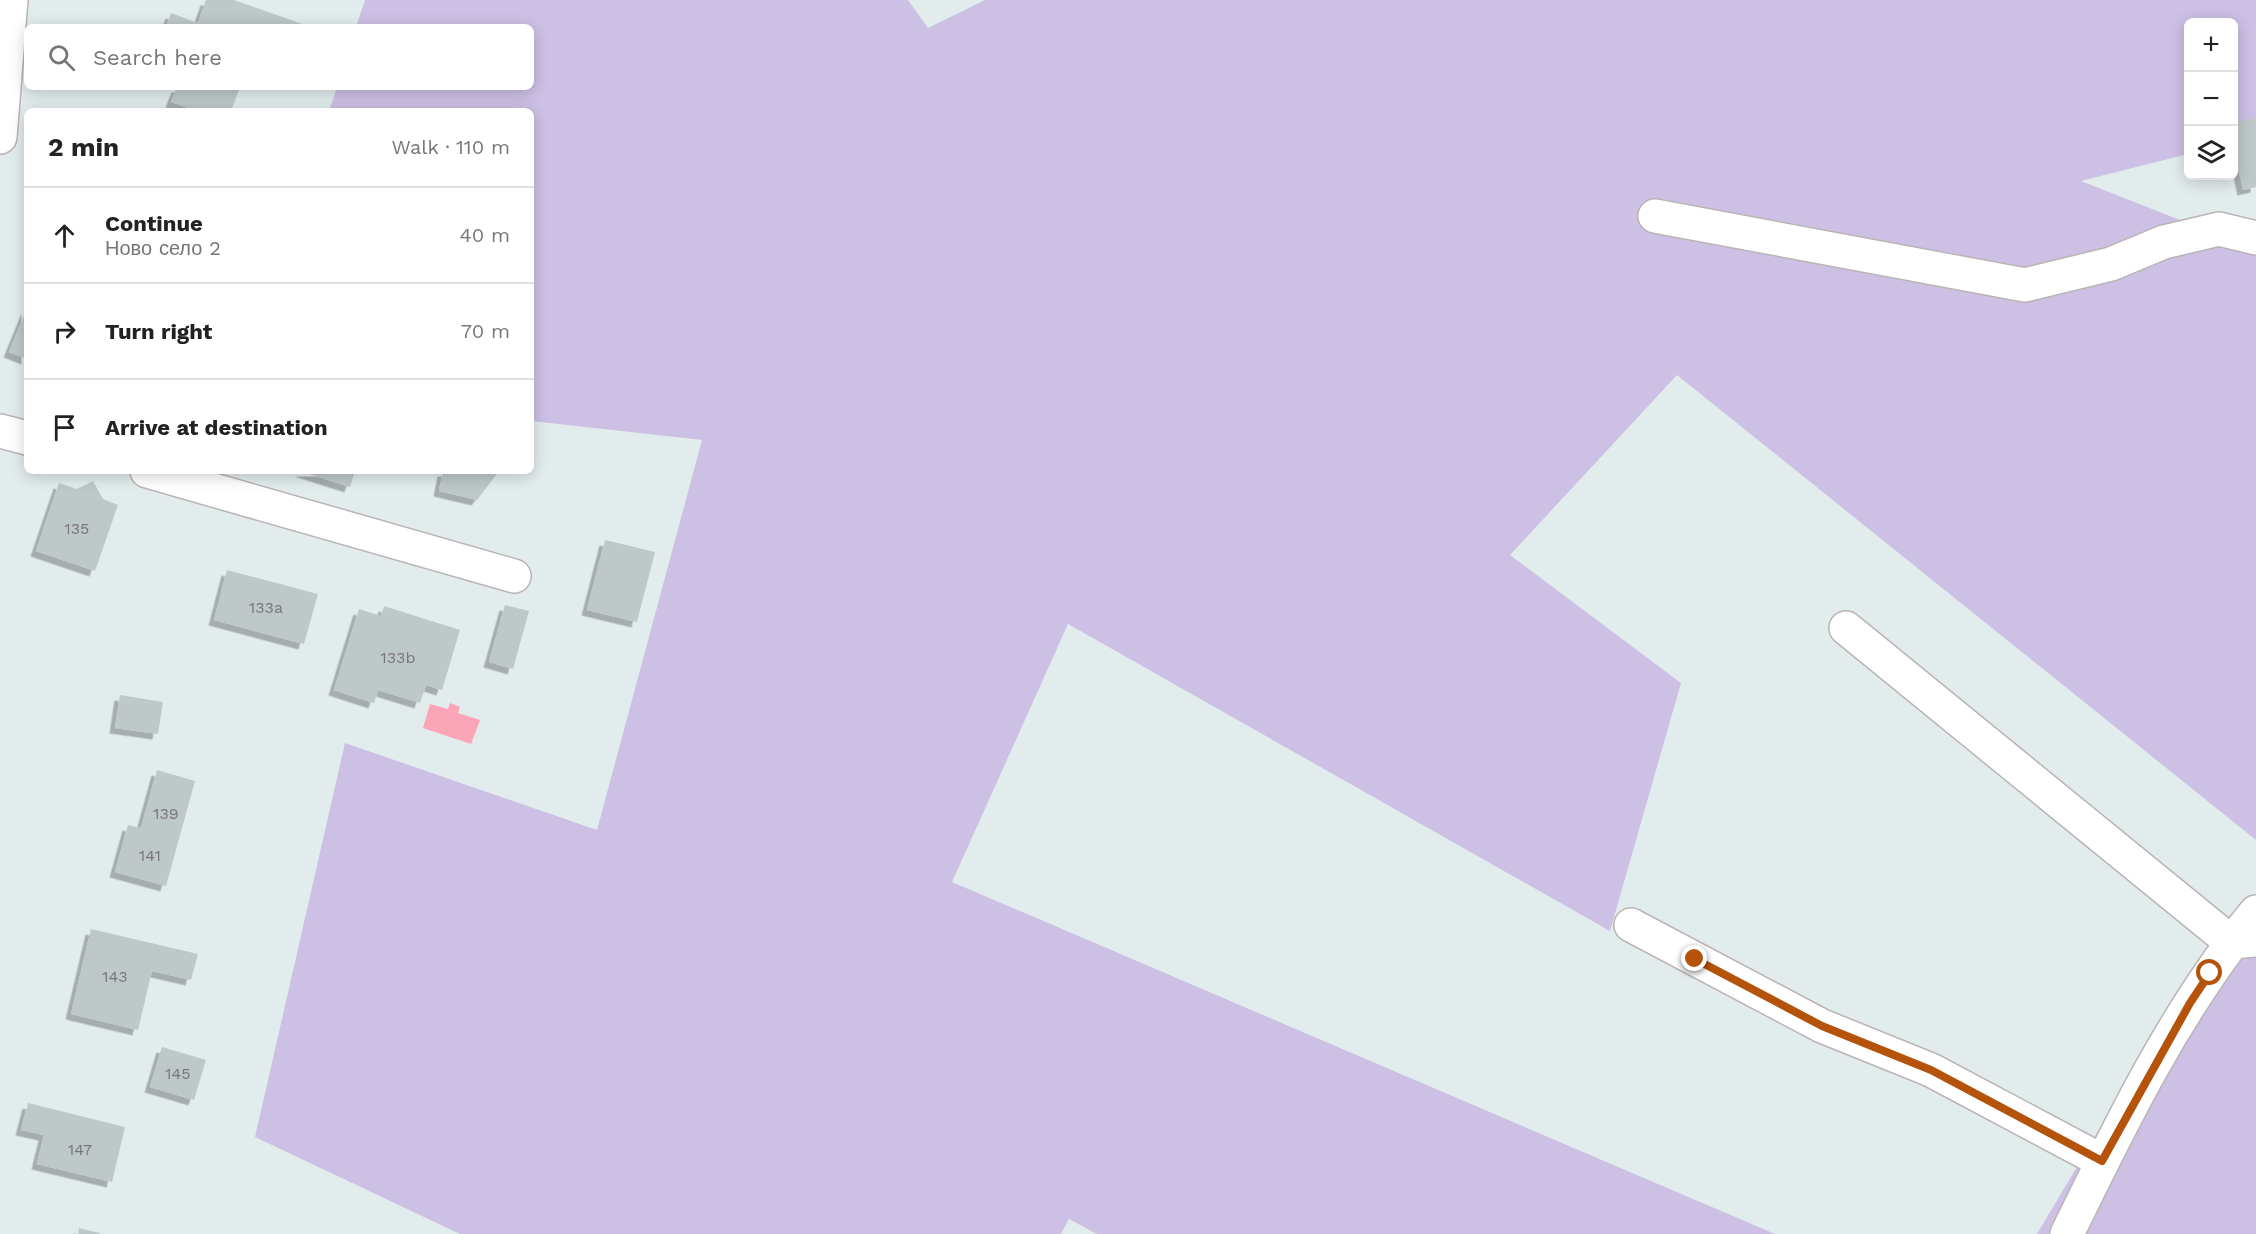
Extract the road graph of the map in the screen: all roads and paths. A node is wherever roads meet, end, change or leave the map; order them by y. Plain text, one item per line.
1 (10, 0) edge
2 (0, 137) edge
3 (1655, 216) dead end
4 (2256, 238) edge
5 (0, 430) edge
6 (24, 437) edge
7 (157, 474) edge
8 (514, 576) dead end
9 (1846, 628) dead end
10 (2256, 912) edge
11 (1631, 925) dead end
12 (2244, 941) edge
13 (2102, 1161) junction
14 (2067, 1234) edge

1 - 2 street
3 - 4 street
5 - 6 street
7 - 8 street
9 - 12 street
10 - 12 street
11 - 13 street
12 - 13 street
13 - 14 street

